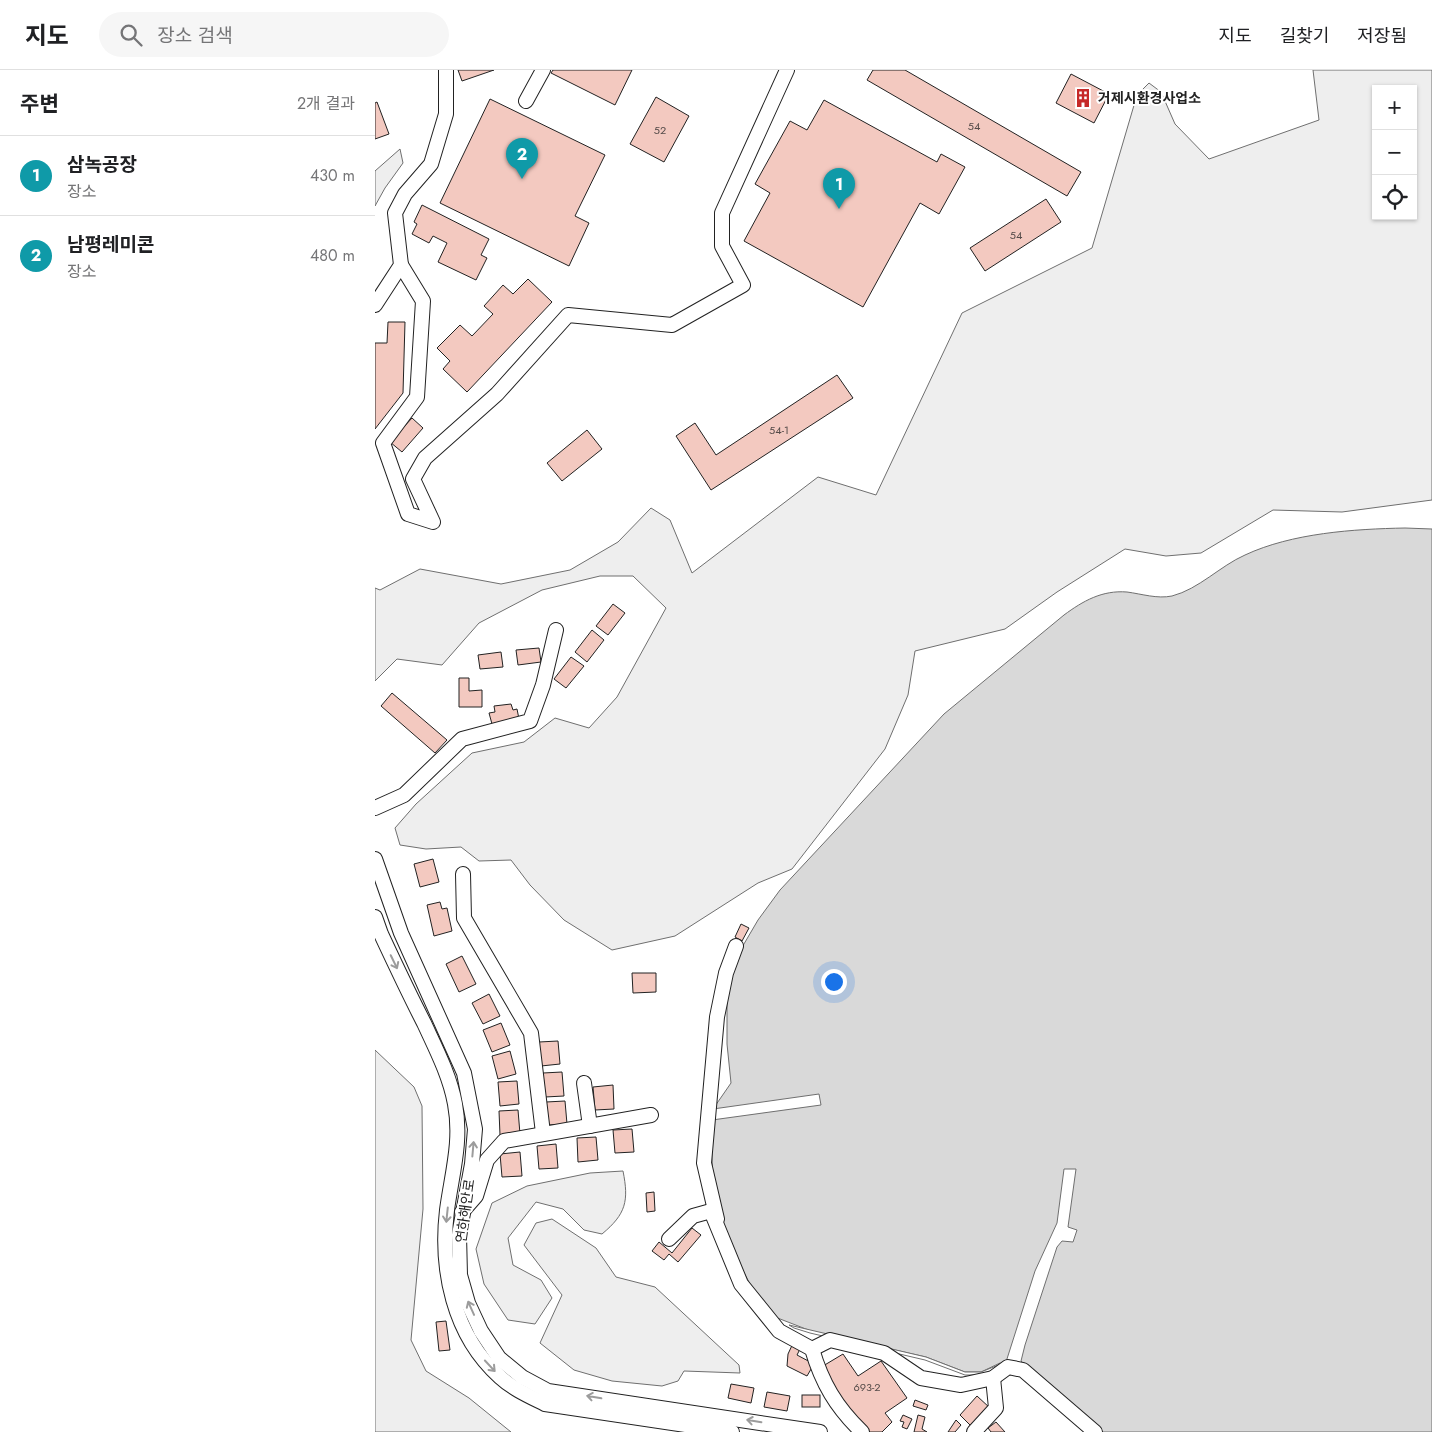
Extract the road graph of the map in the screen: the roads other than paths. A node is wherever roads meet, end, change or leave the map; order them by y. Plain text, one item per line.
1 (446, 70) edge
2 (543, 70) edge
3 (787, 70) edge
4 (527, 101) dead end
5 (401, 265) junction
6 (375, 305) edge
7 (555, 630) dead end
8 (375, 808) edge
9 (375, 859) edge
10 (463, 874) dead end
11 (375, 917) edge
12 (736, 946) dead end
13 (584, 1083) dead end
14 (651, 1115) dead end
15 (590, 1126) junction
16 (543, 1133) junction
17 (462, 1212) junction
18 (721, 1236) junction
19 (669, 1239) dead end
20 (812, 1349) junction
21 (993, 1378) junction
22 (732, 1432) edge
23 (820, 1432) edge
24 (862, 1432) edge
25 (974, 1432) edge
26 (1095, 1432) edge

1 - 5 street
2 - 4 street
3 - 5 street
5 - 6 street
7 - 8 street
17 -> 9 street, 연하해안로
10 - 16 street
11 -> 22 street, 연하해안로
12 - 18 street
13 - 15 street
14 - 15 street
15 - 16 street
16 - 17 street
23 -> 17 street, 연하해안로
18 - 19 street
18 - 20 street
20 - 21 street
20 - 24 street
21 - 25 street
21 - 26 street

